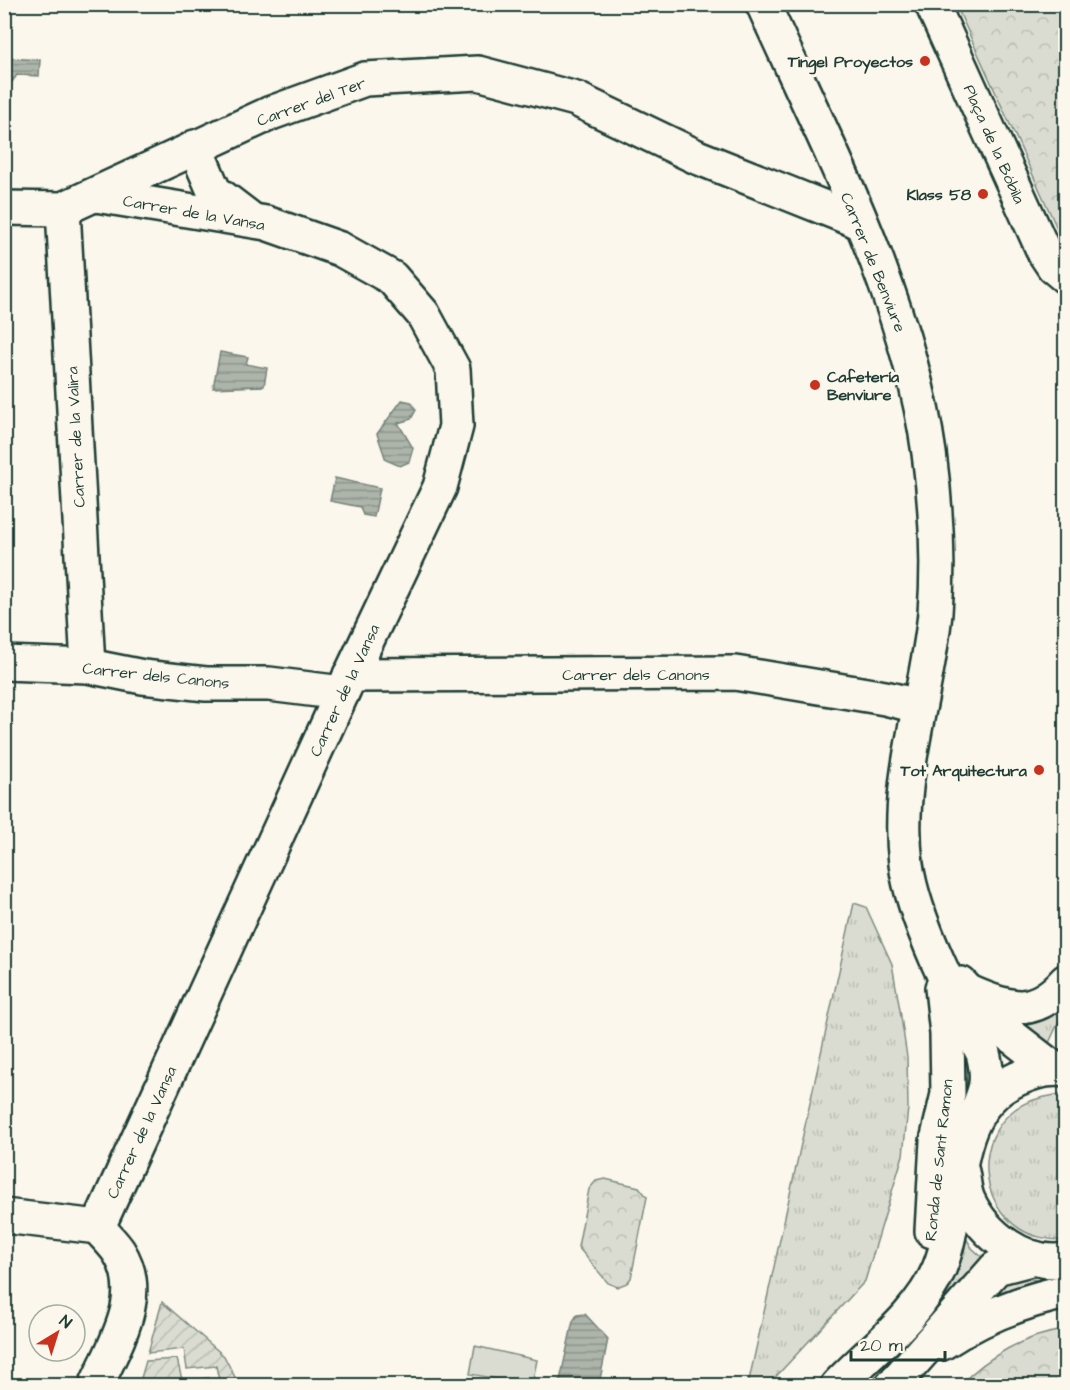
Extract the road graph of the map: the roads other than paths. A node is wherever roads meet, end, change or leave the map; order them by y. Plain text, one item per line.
1 (763, 4) edge
2 (932, 4) edge
3 (195, 147) junction
4 (96, 195) junction
5 (4, 208) edge
6 (63, 209) junction
7 (252, 219) junction
8 (860, 222) junction
9 (1065, 277) edge
10 (4, 663) edge
11 (88, 666) junction
12 (346, 684) junction
13 (918, 706) junction
14 (938, 956) junction
15 (1065, 981) edge
16 (967, 991) junction
17 (1062, 1064) edge
18 (975, 1116) junction
19 (961, 1168) junction
20 (4, 1216) edge
21 (98, 1227) junction
22 (1050, 1259) edge
23 (1065, 1292) edge
24 (900, 1323) junction
25 (903, 1374) edge
26 (96, 1386) edge
27 (837, 1386) edge

1 - 8 street, Carrer de Benviure
2 - 9 street, Plaça de la Bóbila
3 - 4 street, Carrer del Ter
3 - 7 street
3 - 8 street, Carrer del Ter
4 - 6 street, Carrer del Ter
4 - 7 street, Carrer de la Vansa
5 - 6 street, Carrer del Ter
6 - 11 street, Carrer de la Valira
7 - 12 street, Carrer de la Vansa
8 - 13 street, Carrer de Benviure
10 - 11 street, Carrer dels Canons
11 - 12 street, Carrer dels Canons
12 - 13 street, Carrer dels Canons
12 - 21 street, Carrer de la Vansa
13 - 14 street, Carrer de Benviure
14 - 16 street, Carrer de Benviure
14 - 18 street, Carrer de Benviure
14 - 24 street, Ronda de Sant Ramon
15 - 16 street
16 - 17 street, Carrer de Benviure
17 - 18 street, Ronda de Sant Ramon
18 - 19 street, Ronda de Sant Ramon
19 - 22 street, Ronda de Sant Ramon
19 - 24 street, Ronda de Sant Ramon
20 - 21 street
21 - 26 street
22 - 25 street, Ronda de Sant Ramon
23 - 25 street, Ronda de Sant Ramon
24 - 27 street, Ronda de Sant Ramon

